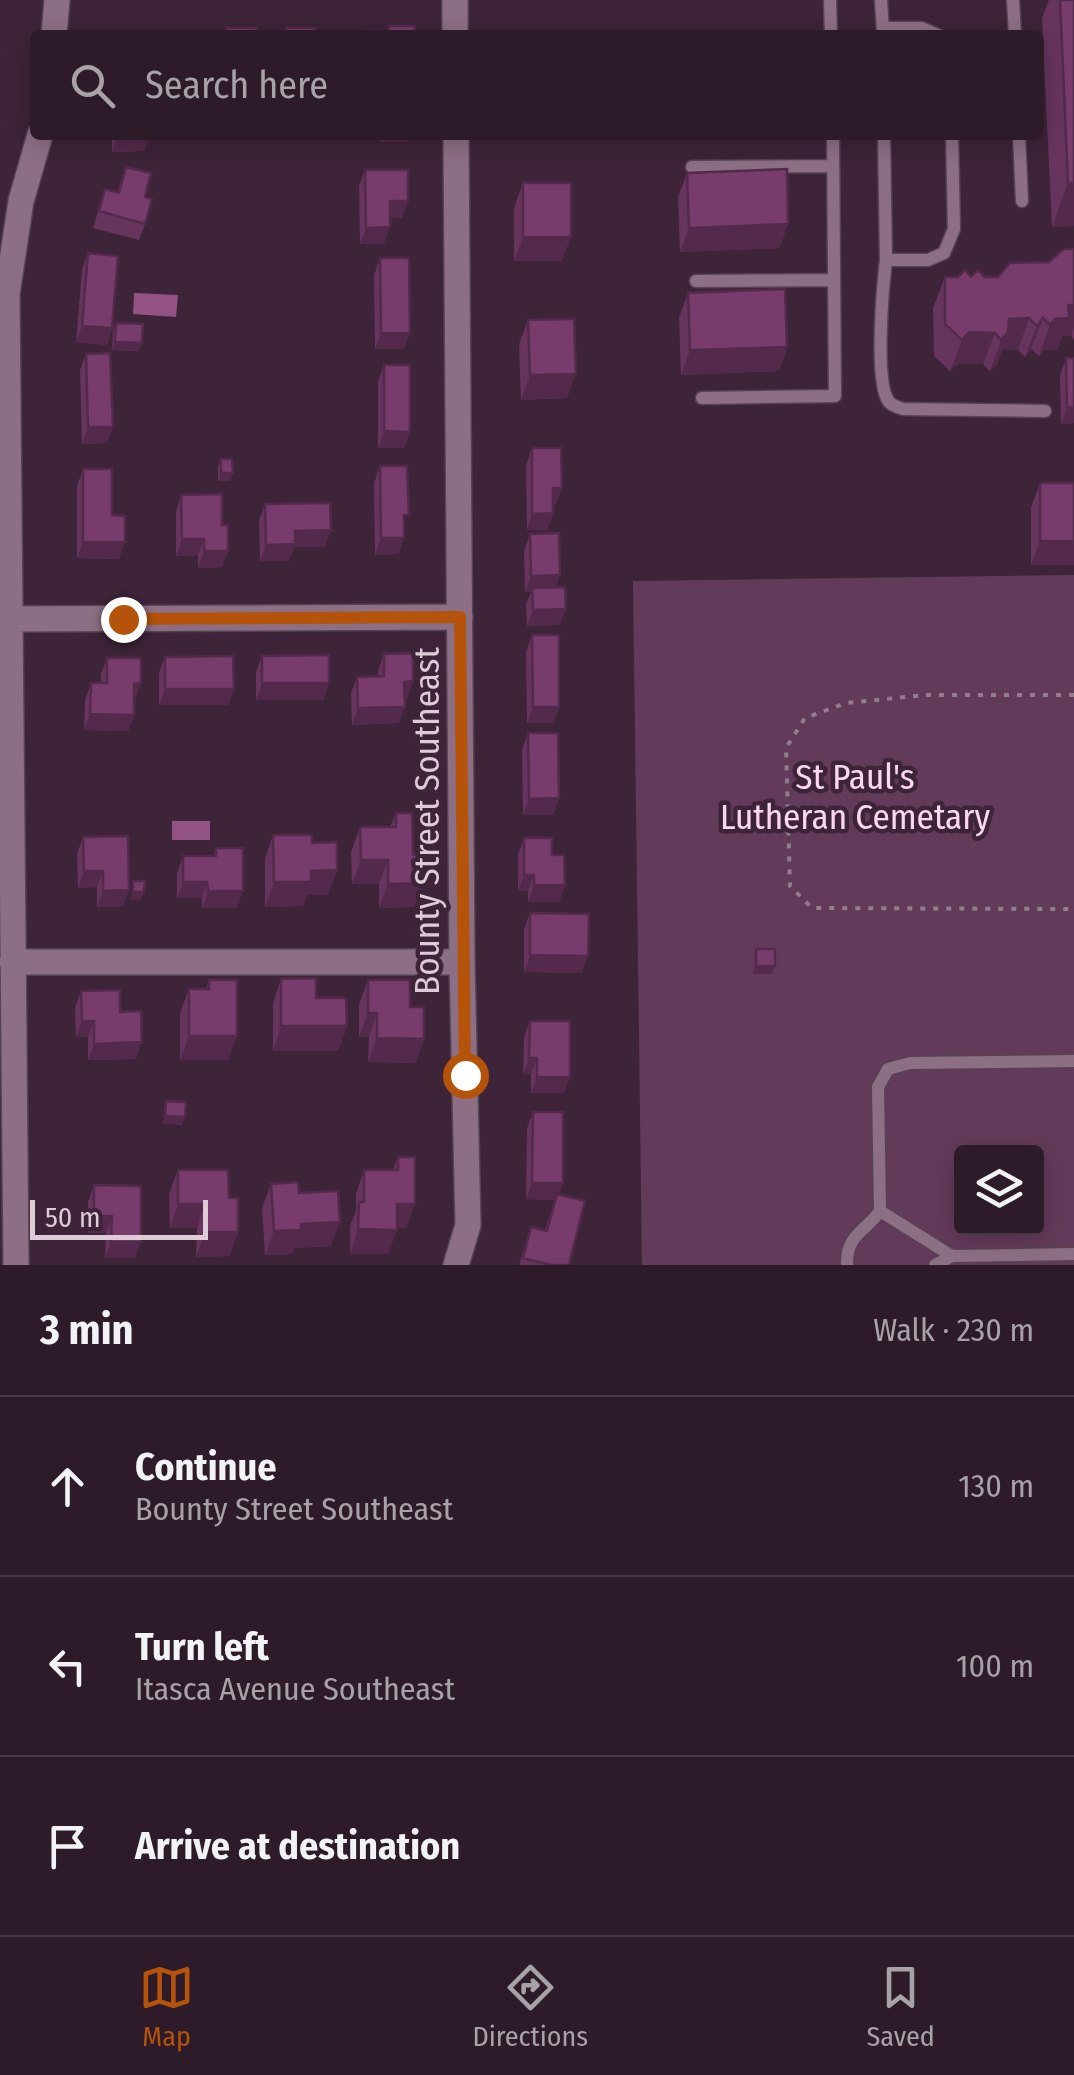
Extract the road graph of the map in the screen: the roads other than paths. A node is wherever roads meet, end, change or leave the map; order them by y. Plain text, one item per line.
1 (56, 0) edge
2 (454, 0) edge
3 (830, 0) edge
4 (881, 0) edge
5 (1014, 0) edge
6 (54, 30) edge
7 (455, 30) edge
8 (831, 30) edge
9 (883, 30) edge
10 (896, 30) edge
11 (926, 30) edge
12 (1015, 30) edge
13 (39, 140) edge
14 (456, 140) edge
15 (833, 140) edge
16 (884, 140) edge
17 (952, 140) edge
18 (1019, 140) edge
19 (833, 166) junction
20 (692, 167) dead end
21 (1022, 201) dead end
22 (886, 260) junction
23 (834, 280) junction
24 (696, 281) dead end
25 (702, 398) dead end
26 (1046, 411) dead end
27 (460, 617) junction
28 (5, 619) edge
29 (12, 962) junction
30 (462, 962) junction
31 (1074, 1061) edge
32 (880, 1211) junction
33 (1074, 1254) edge
34 (952, 1256) junction
35 (16, 1265) edge
36 (456, 1265) edge
37 (846, 1265) edge
38 (935, 1265) edge

1 - 6 street
2 - 7 street
3 - 8 lane
4 - 9 lane
5 - 12 lane
10 - 11 lane
13 - 28 street
14 - 27 street, Bounty Street Southeast
15 - 19 lane
16 - 22 lane
17 - 22 lane
18 - 21 lane
19 - 20 lane
19 - 23 lane
22 - 26 lane
23 - 24 lane
23 - 25 lane
27 - 28 street
27 - 30 street, Bounty Street Southeast
28 - 29 street
29 - 30 street
29 - 35 street
30 - 36 street, Bounty Street Southeast
31 - 32 lane
32 - 34 lane
32 - 37 lane
33 - 34 lane
34 - 38 lane

